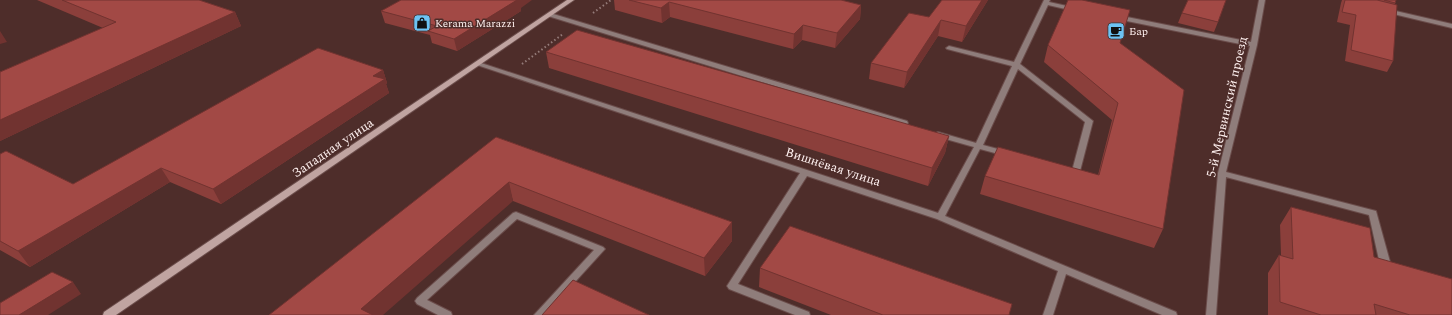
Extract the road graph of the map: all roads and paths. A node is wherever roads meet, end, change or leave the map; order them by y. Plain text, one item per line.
1 (571, 0) edge
2 (611, 0) edge
3 (1262, 0) edge
4 (1046, 1) edge
5 (1379, 9) edge
6 (1084, 11) edge
7 (550, 15) junction
8 (1108, 15) edge
9 (578, 24) junction
10 (1452, 26) edge
11 (1254, 45) junction
12 (949, 48) dead end
13 (478, 64) junction
14 (1017, 65) junction
15 (508, 73) junction
16 (910, 125) edge
17 (933, 132) edge
18 (978, 146) junction
19 (1016, 157) edge
20 (1060, 170) edge
21 (805, 172) junction
22 (1222, 173) junction
23 (940, 217) junction
24 (1063, 269) junction
25 (1393, 271) edge
26 (108, 315) edge
27 (447, 315) edge
28 (539, 315) edge
29 (804, 315) edge
30 (1048, 315) edge
31 (1172, 315) edge
32 (1211, 315) edge

1 - 7 street, Западная улица
2 - 9 path
3 - 11 lane, 5-й Мервинский проезд
4 - 6 lane
4 - 14 lane
5 - 10 lane
7 - 9 lane
7 - 13 street, Западная улица
8 - 11 lane
9 - 15 path
9 - 16 lane
11 - 22 lane, 5-й Мервинский проезд
12 - 14 lane
13 - 15 lane, Вишнёвая улица
13 - 26 street, Западная улица
14 - 18 lane
14 - 20 lane
15 - 21 lane, Вишнёвая улица
17 - 18 lane
18 - 19 lane
18 - 23 lane
21 - 23 lane, Вишнёвая улица
21 - 29 lane
22 - 25 lane
22 - 32 lane, 5-й Мервинский проезд
23 - 24 lane, Вишнёвая улица
24 - 30 lane
24 - 31 lane, Вишнёвая улица
27 - 28 lane

